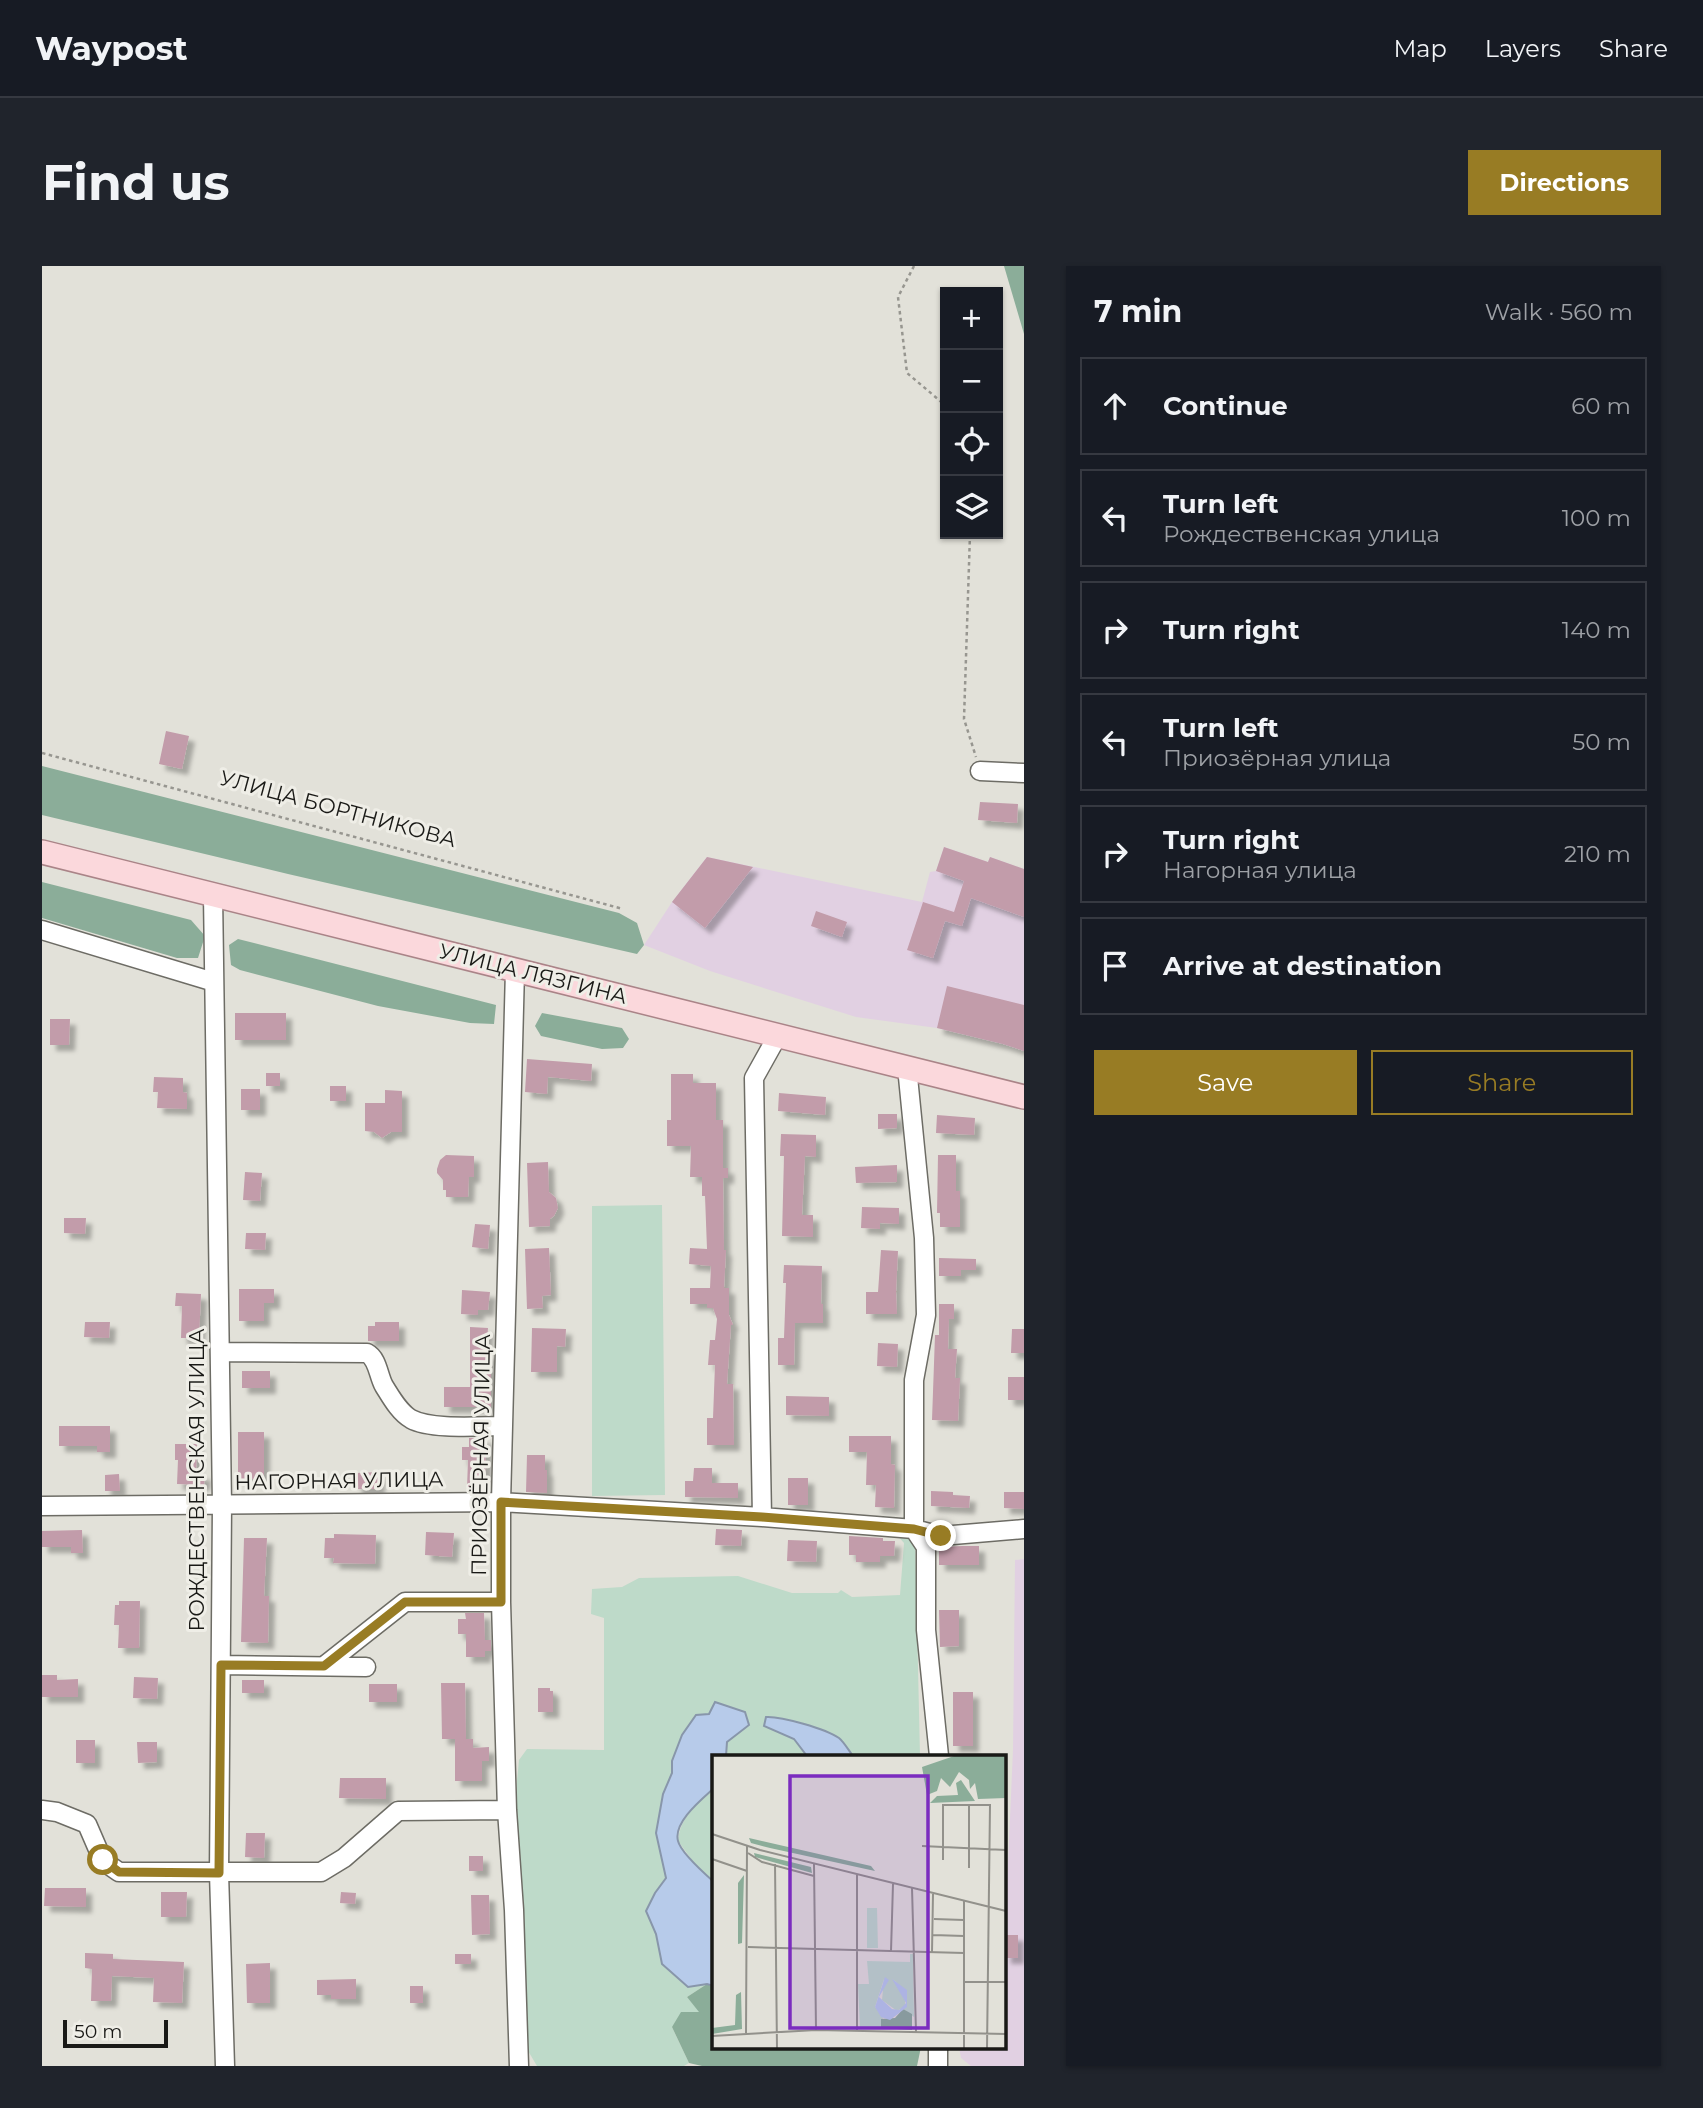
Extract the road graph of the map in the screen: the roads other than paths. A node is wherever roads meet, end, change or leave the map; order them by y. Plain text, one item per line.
1 (980, 771) road end
2 (1024, 773) edge
3 (42, 852) edge
4 (213, 895) junction
5 (42, 930) edge
6 (515, 970) junction
7 (214, 982) junction
8 (778, 1035) junction
9 (907, 1068) junction
10 (1024, 1097) edge
11 (220, 1352) junction
12 (503, 1426) junction
13 (501, 1502) junction
14 (222, 1505) junction
15 (42, 1506) edge
16 (762, 1517) junction
17 (914, 1529) junction
18 (1024, 1529) edge
19 (501, 1602) junction
20 (221, 1665) junction
21 (324, 1666) junction
22 (366, 1667) dead end
23 (939, 1755) edge
24 (42, 1810) edge
25 (507, 1810) junction
26 (219, 1873) junction
27 (225, 2066) edge
28 (519, 2066) edge

1 - 2 street
3 - 4 main road, УЛИЦА ЛЯЗГИНА
4 - 6 main road, УЛИЦА ЛЯЗГИНА
4 - 7 street, РОЖДЕСТВЕНСКАЯ УЛИЦА
5 - 7 street
6 - 8 main road, УЛИЦА ЛЯЗГИНА
6 - 12 street, ПРИОЗЁРНАЯ УЛИЦА
7 - 11 street, РОЖДЕСТВЕНСКАЯ УЛИЦА
8 - 9 main road, УЛИЦА ЛЯЗГИНА
8 - 16 street
9 - 10 main road, УЛИЦА ЛЯЗГИНА
9 - 17 street
11 - 12 street
11 - 14 street, РОЖДЕСТВЕНСКАЯ УЛИЦА
12 - 13 street, ПРИОЗЁРНАЯ УЛИЦА
13 - 14 street, НАГОРНАЯ УЛИЦА
13 - 16 street, НАГОРНАЯ УЛИЦА
13 - 19 street, ПРИОЗЁРНАЯ УЛИЦА
14 - 15 street, НАГОРНАЯ УЛИЦА
14 - 20 street, РОЖДЕСТВЕНСКАЯ УЛИЦА
16 - 17 street, НАГОРНАЯ УЛИЦА
17 - 18 street, НАГОРНАЯ УЛИЦА
17 - 23 street
19 - 21 street
19 - 25 street, ПРИОЗЁРНАЯ УЛИЦА
20 - 21 street
20 - 26 street, РОЖДЕСТВЕНСКАЯ УЛИЦА
21 - 22 street
24 - 26 street
25 - 26 street
25 - 28 street, ПРИОЗЁРНАЯ УЛИЦА
26 - 27 street, РОЖДЕСТВЕНСКАЯ УЛИЦА

